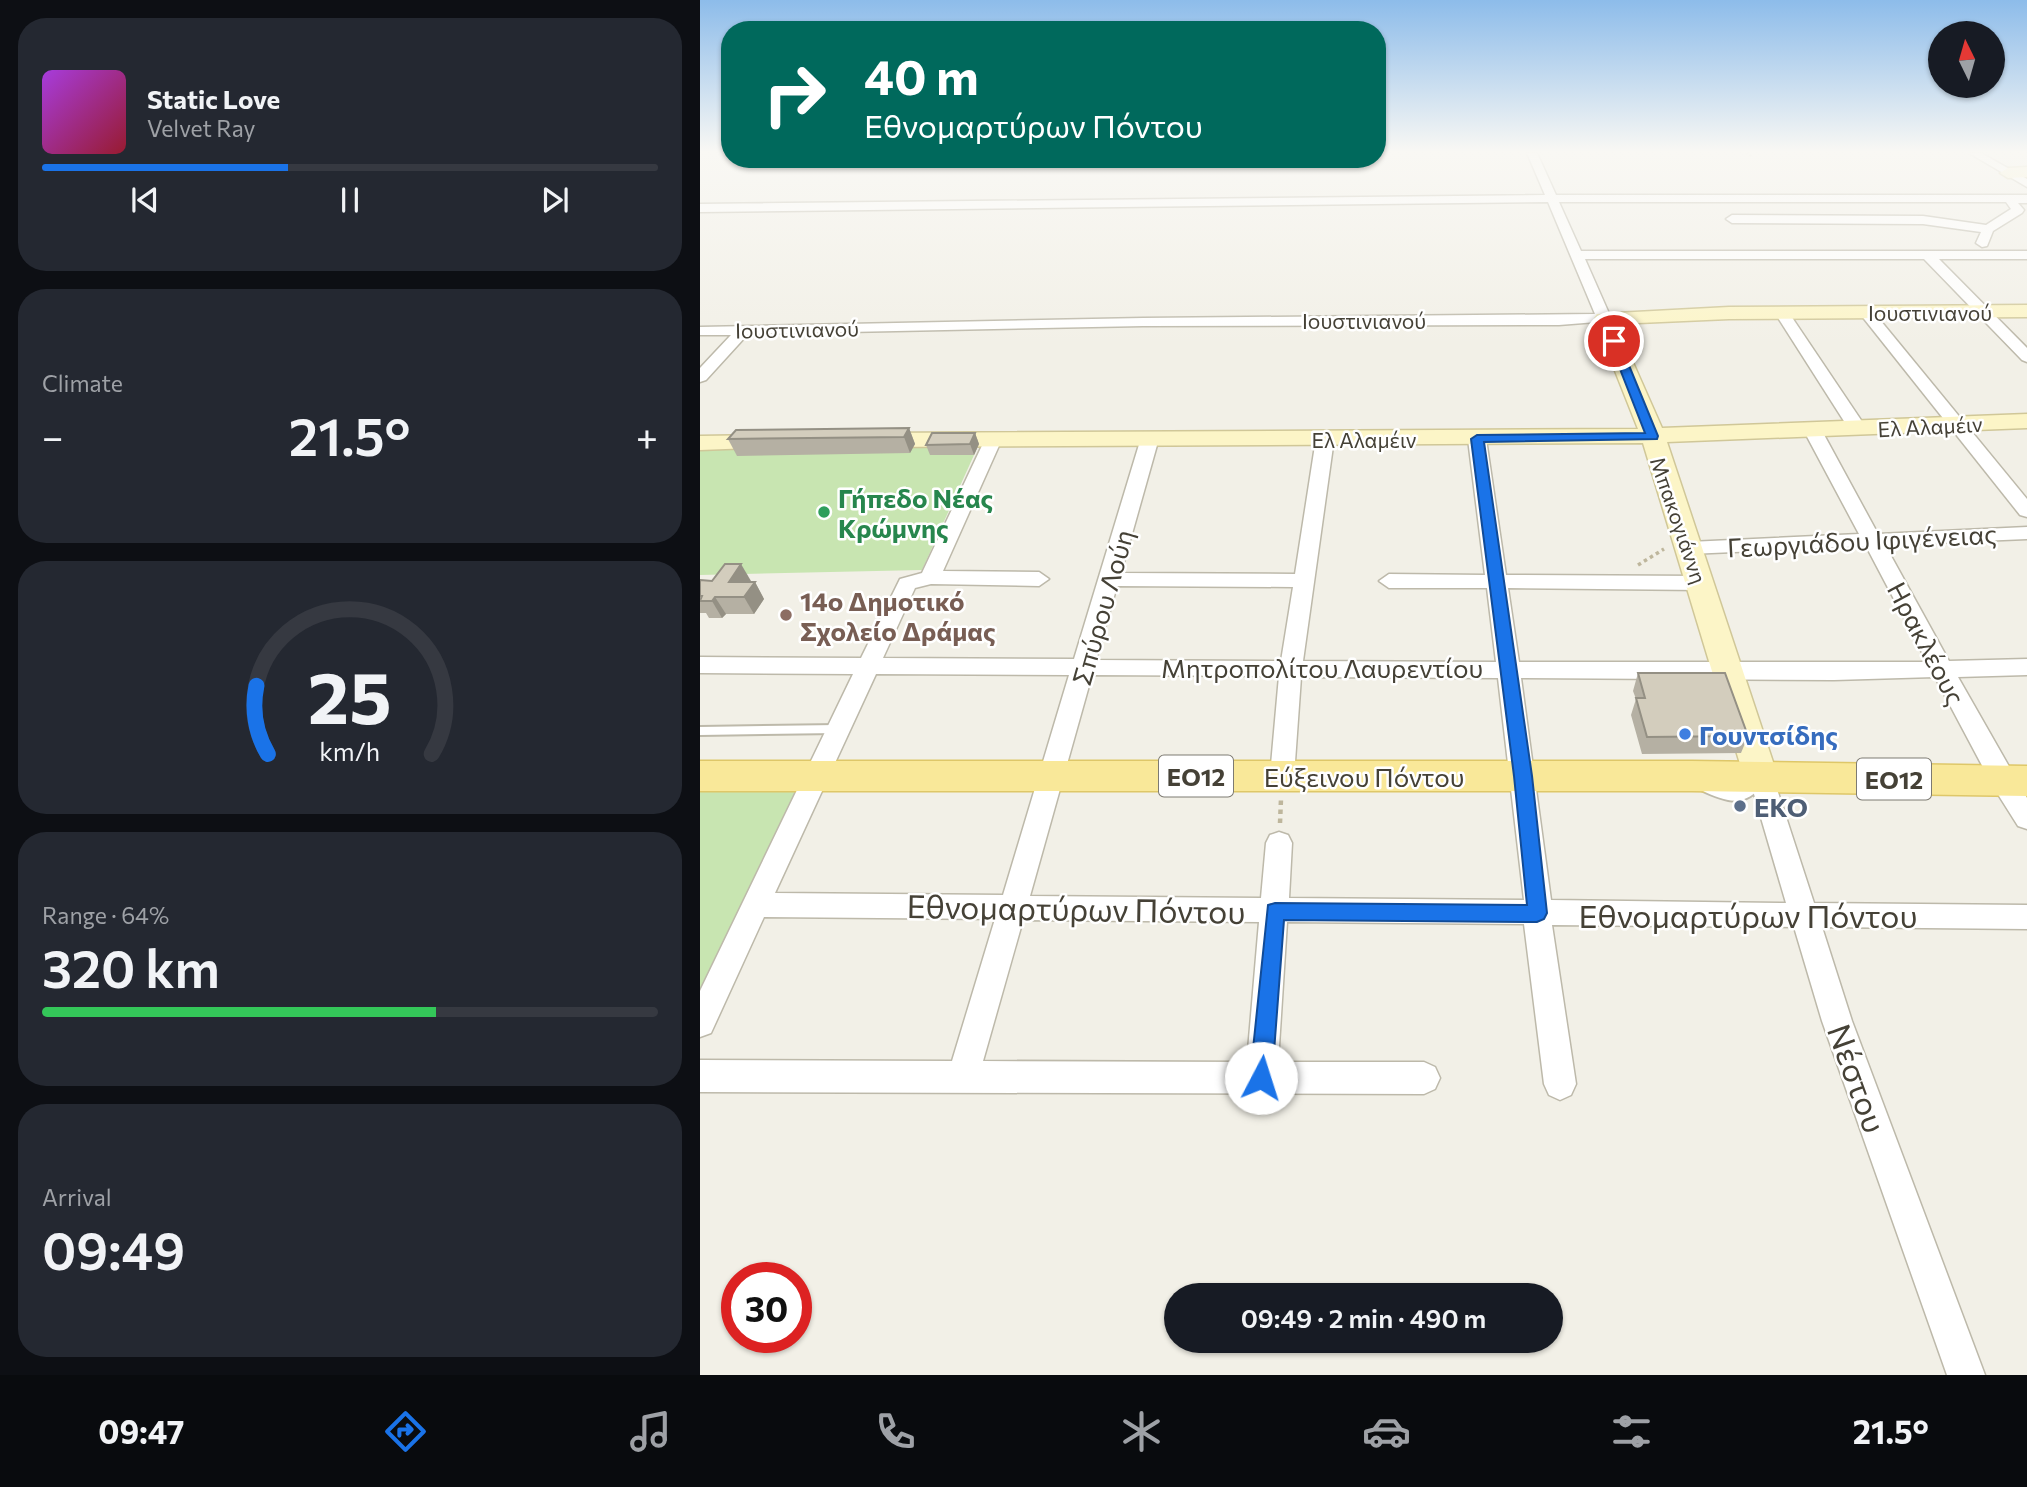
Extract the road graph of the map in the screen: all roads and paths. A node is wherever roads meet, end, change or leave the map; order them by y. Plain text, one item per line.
1 (1560, 217) edge
2 (2008, 217) edge
3 (1732, 219) joint
4 (1988, 229) junction
5 (1927, 254) junction
6 (1756, 255) junction
7 (1986, 255) junction
8 (2027, 255) edge
9 (1576, 256) junction
10 (2027, 311) edge
11 (1866, 312) junction
12 (1982, 312) junction
13 (1782, 313) junction
14 (1604, 318) junction
15 (744, 330) junction
16 (700, 331) edge
17 (2027, 357) edge
18 (700, 377) edge
19 (2027, 421) edge
20 (1958, 425) junction
21 (1858, 429) junction
22 (1813, 431) junction
23 (1652, 436) junction
24 (1150, 438) junction
25 (993, 439) junction
26 (1325, 439) junction
27 (1477, 439) junction
28 (853, 441) edge
29 (798, 442) edge
30 (700, 443) edge
31 (2027, 512) edge
32 (2027, 533) edge
33 (1872, 540) junction
34 (1689, 548) junction
35 (1039, 579) dead end
36 (1110, 579) junction
37 (920, 580) junction
38 (1304, 581) junction
39 (1389, 581) dead end
40 (1497, 582) junction
41 (1632, 583) junction
42 (1700, 583) junction
43 (700, 665) edge
44 (867, 665) junction
45 (1086, 666) junction
46 (1291, 667) junction
47 (2027, 667) edge
48 (1508, 668) junction
49 (1941, 670) junction
50 (1728, 671) junction
51 (838, 729) junction
52 (700, 731) edge
53 (700, 776) edge
54 (817, 776) junction
55 (1054, 776) junction
56 (1282, 776) junction
57 (1523, 776) junction
58 (1761, 777) junction
59 (2015, 781) edge
60 (2027, 819) edge
61 (1279, 843) joint
62 (756, 905) junction
63 (1015, 907) junction
64 (1275, 911) junction
65 (1537, 913) junction
66 (1804, 914) junction
67 (2027, 918) edge
68 (700, 1023) edge
69 (700, 1076) edge
70 (963, 1077) junction
71 (1261, 1078) junction
72 (1424, 1078) dead end
73 (1560, 1084) dead end
74 (1966, 1375) edge

1 - 9 street, Μπακογιάννη
2 - 4 street
3 - 4 street
3 - 6 street
4 - 7 street
5 - 6 street
5 - 7 street
5 - 12 street
6 - 9 street
7 - 8 street
9 - 14 street, Μπακογιάννη
10 - 12 street, Ιουστινιανού
11 - 12 street, Ιουστινιανού
11 - 13 street, Ιουστινιανού
11 - 20 street
12 - 17 street
13 - 14 street, Ιουστινιανού
13 - 21 street
14 - 15 street, Ιουστινιανού
14 - 23 street, Μπακογιάννη
15 - 16 street, Ιουστινιανού
15 - 18 street
19 - 20 street, Ελ Αλαμέιν
20 - 21 street, Ελ Αλαμέιν
20 - 31 street
21 - 22 street, Ελ Αλαμέιν
22 - 23 street, Ελ Αλαμέιν
22 - 33 street, Ηρακλέους
23 - 27 street, Ελ Αλαμέιν
23 - 34 street, Μπακογιάννη
24 - 25 street, Ελ Αλαμέιν
24 - 26 street, Ελ Αλαμέιν
24 - 36 street, Σπύρου Λούη
25 - 28 street, Ελ Αλαμέιν
25 - 37 street
26 - 27 street, Ελ Αλαμέιν
26 - 38 street
27 - 40 street
29 - 30 street
32 - 33 street, Γεωργιάδου Ιφιγένειας
33 - 34 street, Γεωργιάδου Ιφιγένειας
33 - 49 street, Ηρακλέους
34 - 41 path, Γεωργιάδου Ιφιγένειας
34 - 42 street, Μπακογιάννη
35 - 37 street
36 - 38 street
36 - 45 street, Σπύρου Λούη
37 - 44 street
38 - 46 street
39 - 40 street, Γεωργιάδου Ιφιγένειας
40 - 41 street, Γεωργιάδου Ιφιγένειας
40 - 48 street
41 - 42 street, Γεωργιάδου Ιφιγένειας
42 - 50 street, Μπακογιάννη
43 - 44 street, Μητροπολίτου Λαυρεντίου
44 - 45 street, Μητροπολίτου Λαυρεντίου
44 - 51 street
45 - 46 street, Μητροπολίτου Λαυρεντίου
45 - 55 street, Σπύρου Λούη
46 - 48 street, Μητροπολίτου Λαυρεντίου
46 - 56 street
47 - 49 street, Μητροπολίτου Λαυρεντίου
48 - 50 street, Μητροπολίτου Λαυρεντίου
48 - 57 street
49 - 50 street, Μητροπολίτου Λαυρεντίου
49 - 59 street, Ηρακλέους
50 - 58 street, Μπακογιάννη
51 - 52 lane
51 - 54 street
53 - 54 main road, Εύξεινου Πόντου / ΕΟ12
54 - 55 main road, Εύξεινου Πόντου / ΕΟ12
54 - 62 street
55 - 56 main road, Εύξεινου Πόντου / ΕΟ12
55 - 63 street, Σπύρου Λούη
56 - 57 main road, Εύξεινου Πόντου / ΕΟ12
56 - 61 path
57 - 58 main road, Εύξεινου Πόντου / ΕΟ12
57 - 65 street
58 - 59 main road, Εύξεινου Πόντου / ΕΟ12
58 - 66 street, Νέστου
59 - 60 street, Ηρακλέους
61 - 64 street
62 - 63 street, Εθνομαρτύρων Πόντου
62 - 68 street
63 - 64 street, Εθνομαρτύρων Πόντου
63 - 70 street, Σπύρου Λούη
64 - 65 street, Εθνομαρτύρων Πόντου
64 - 71 street
65 - 66 street, Εθνομαρτύρων Πόντου
65 - 73 street
66 - 67 street, Εθνομαρτύρων Πόντου
66 - 74 street, Νέστου
69 - 70 street
70 - 71 street
71 - 72 street

